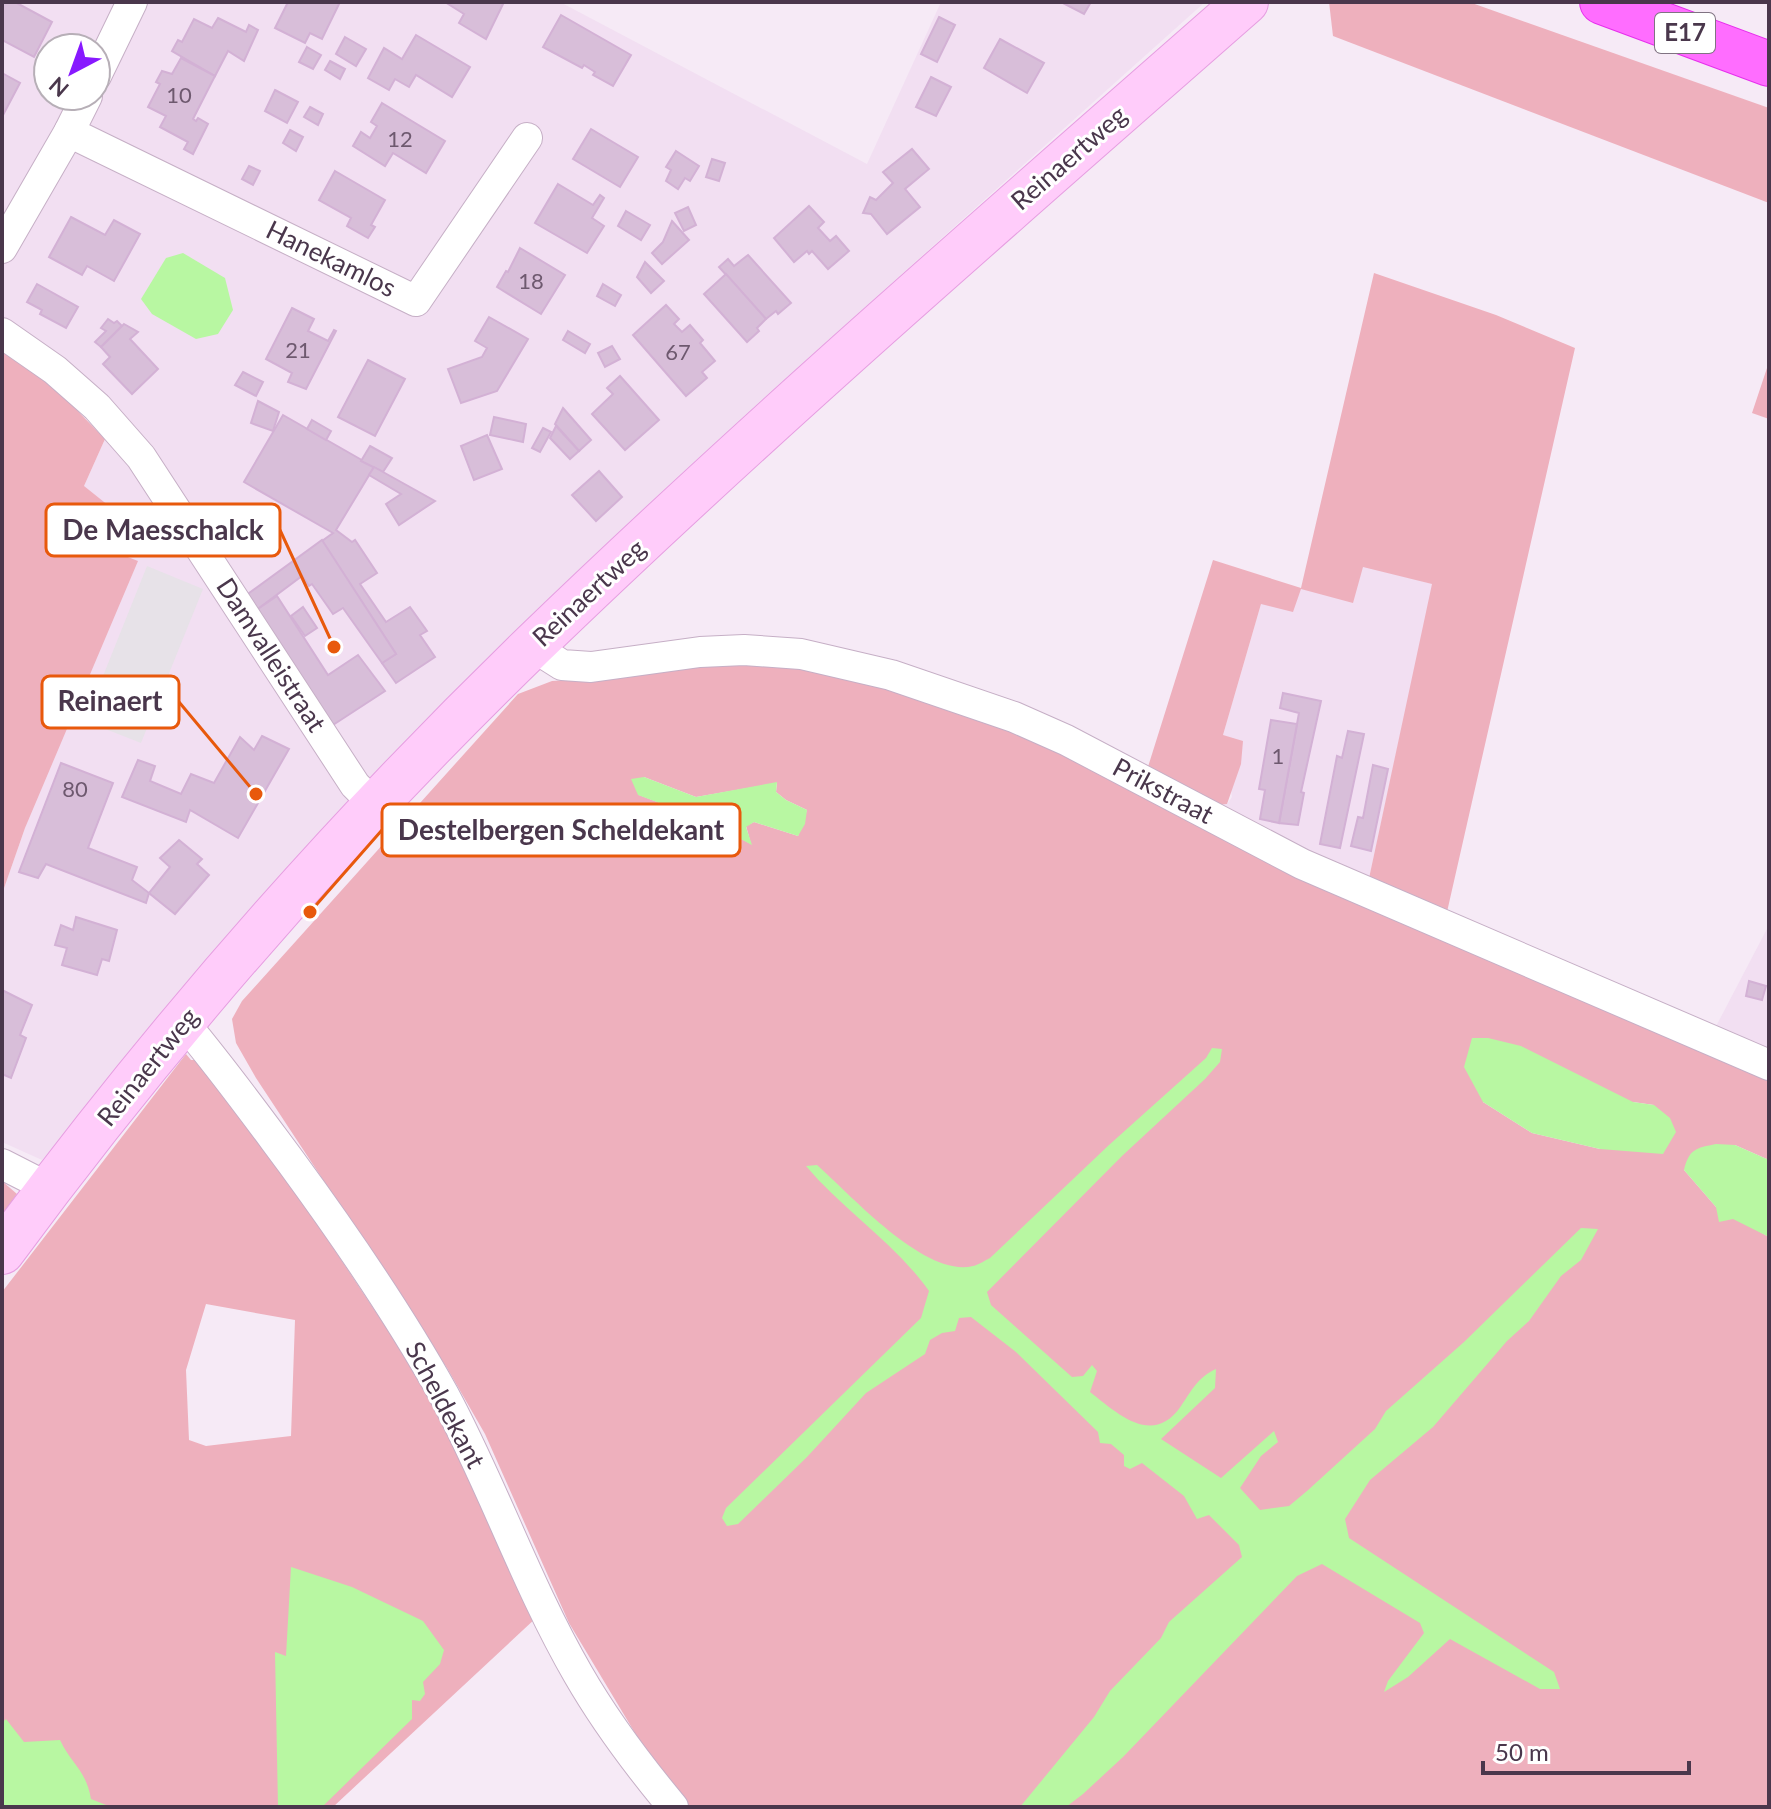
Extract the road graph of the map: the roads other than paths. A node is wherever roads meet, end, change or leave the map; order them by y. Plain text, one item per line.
1 (132, 2) edge
2 (1246, 2) edge
3 (1602, 2) edge
4 (112, 43) edge
5 (1769, 64) edge
6 (79, 112) edge
7 (69, 132) junction
8 (527, 138) dead end
9 (2, 248) edge
10 (2, 333) edge
11 (532, 646) junction
12 (376, 806) junction
13 (184, 1023) junction
14 (1769, 1065) edge
15 (2, 1164) edge
16 (49, 1188) junction
17 (2, 1252) edge
18 (673, 1807) edge

1 - 4 street
2 - 11 main road, Reinaertweg
3 - 5 highway, E17
6 - 7 street
7 - 8 street, Hanekamlos
7 - 9 street
10 - 12 street, Damvalleistraat
11 - 12 main road, Reinaertweg
11 - 14 street, Prikstraat
12 - 13 main road, Reinaertweg
13 - 16 main road, Reinaertweg
13 - 18 street, Scheldekant
15 - 16 street
16 - 17 main road, Reinaertweg

